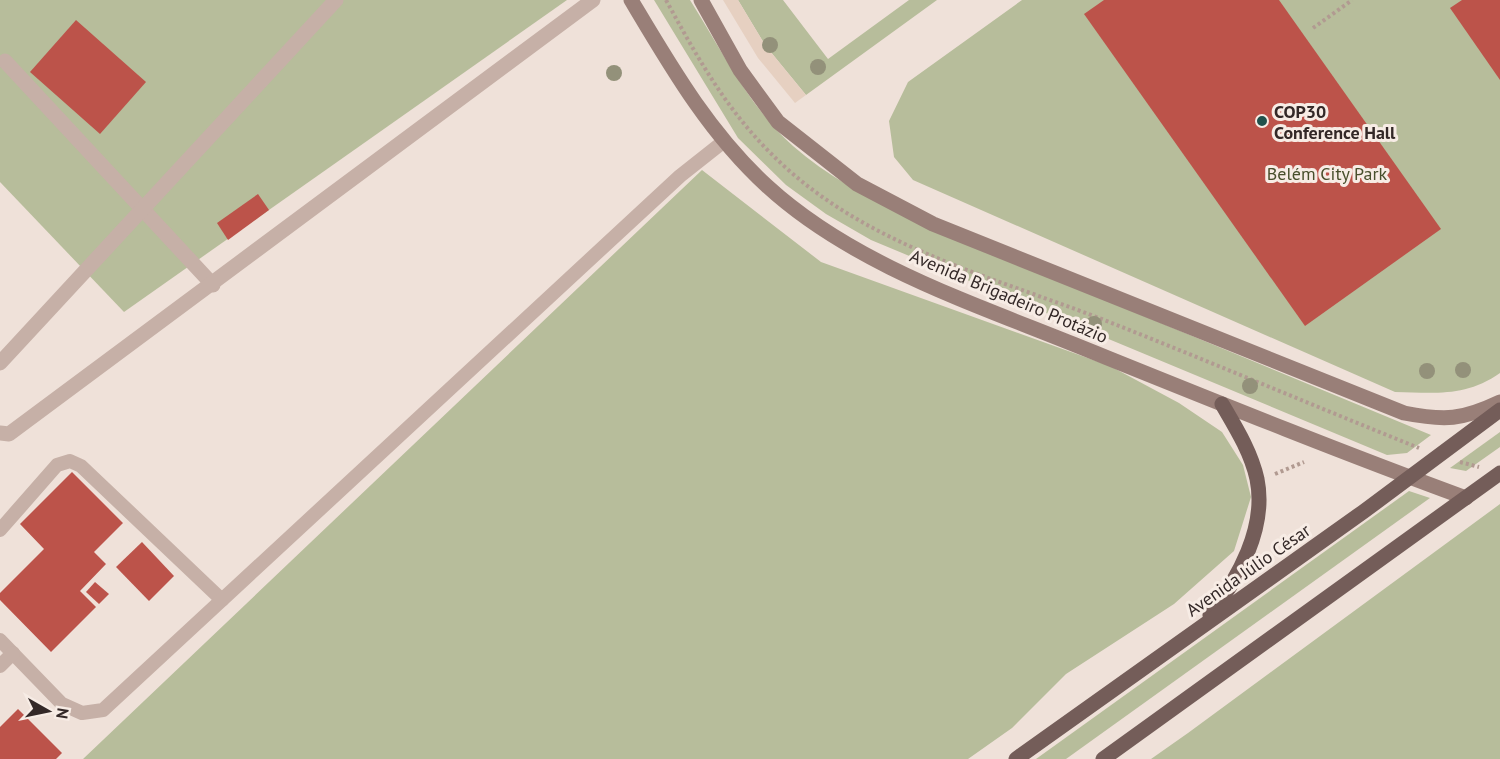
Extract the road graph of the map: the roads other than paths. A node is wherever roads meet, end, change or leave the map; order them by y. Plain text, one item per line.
1 (336, 0) edge
2 (593, 0) edge
3 (630, 0) edge
4 (701, 0) edge
5 (5, 61) dead end
6 (723, 142) junction
7 (142, 209) junction
8 (213, 285) junction
9 (0, 363) edge
10 (1500, 402) edge
11 (1222, 404) junction
12 (1500, 410) edge
13 (0, 433) edge
14 (1495, 471) edge
15 (1411, 478) junction
16 (1466, 498) junction
17 (0, 530) edge
18 (222, 600) junction
19 (1199, 628) junction
20 (0, 640) edge
21 (13, 653) junction
22 (0, 666) edge
23 (1016, 759) edge
24 (1103, 759) edge

1 - 7 street
2 - 8 street
3 - 6 main road, Avenida Brigadeiro Protázio
4 - 10 main road, Avenida Brigadeiro Protázio
5 - 7 street
6 - 11 main road, Avenida Brigadeiro Protázio
6 - 18 lane
7 - 8 street
7 - 9 street
8 - 13 street
11 - 15 main road, Avenida Brigadeiro Protázio
11 - 19 main road
12 - 15 main road, Avenida Júlio César
14 - 16 main road
15 - 16 main road, Avenida Brigadeiro Protázio
15 - 19 main road, Avenida Júlio César
16 - 24 main road
17 - 18 lane
18 - 21 lane
19 - 23 main road, Avenida Júlio César
20 - 21 lane
21 - 22 lane

